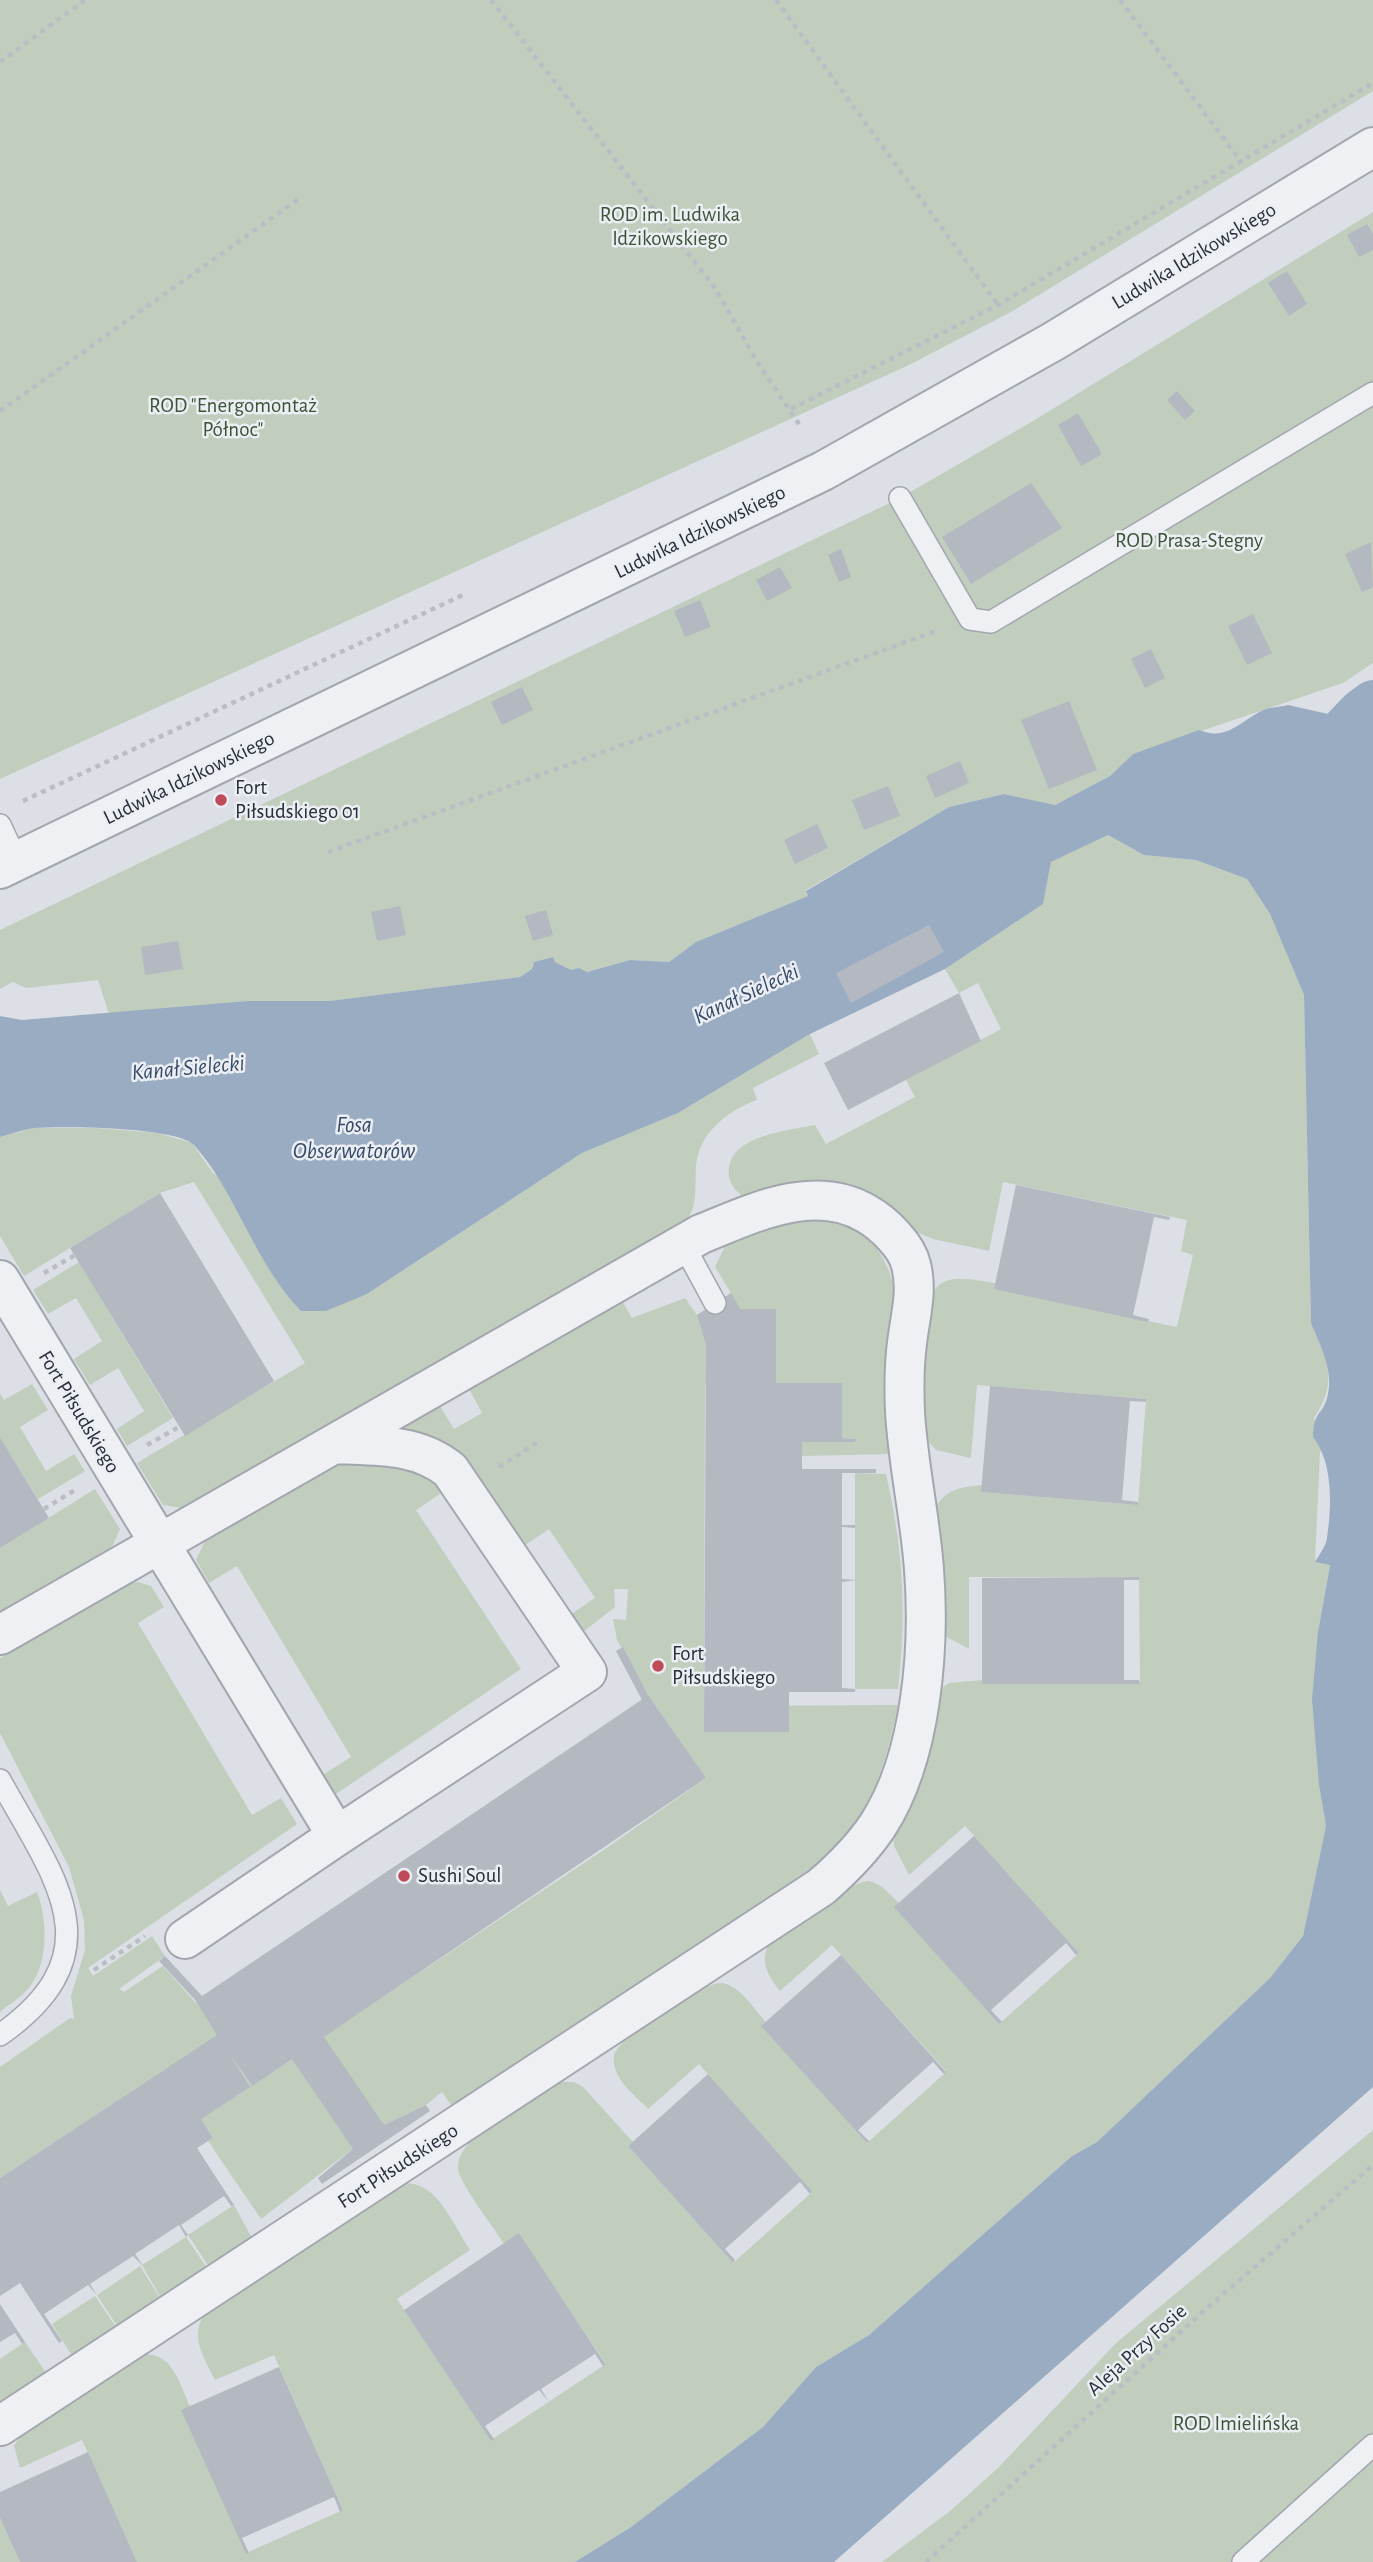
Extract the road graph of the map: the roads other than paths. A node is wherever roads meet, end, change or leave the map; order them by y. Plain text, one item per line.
1 (1373, 147) edge
2 (1373, 393) edge
3 (900, 498) dead end
4 (5, 816) edge
5 (8, 865) edge
6 (683, 1244) junction
7 (18, 1279) edge
8 (715, 1303) dead end
9 (335, 1444) junction
10 (159, 1544) junction
11 (11, 1628) edge
12 (0, 1780) edge
13 (337, 1836) junction
14 (185, 1939) road end
15 (0, 2035) edge
16 (0, 2426) edge
17 (1373, 2445) edge
18 (1243, 2562) edge

1 - 5 street, Ludwika Idzikowskiego
2 - 3 lane
4 - 5 lane
6 - 8 lane
6 - 9 street, Fort Piłsudskiego
6 - 16 street, Fort Piłsudskiego
7 - 10 street, Fort Piłsudskiego
9 - 10 street, Fort Piłsudskiego
9 - 13 street
10 - 11 street, Fort Piłsudskiego
10 - 13 street
12 - 15 lane
13 - 14 street
17 - 18 lane

